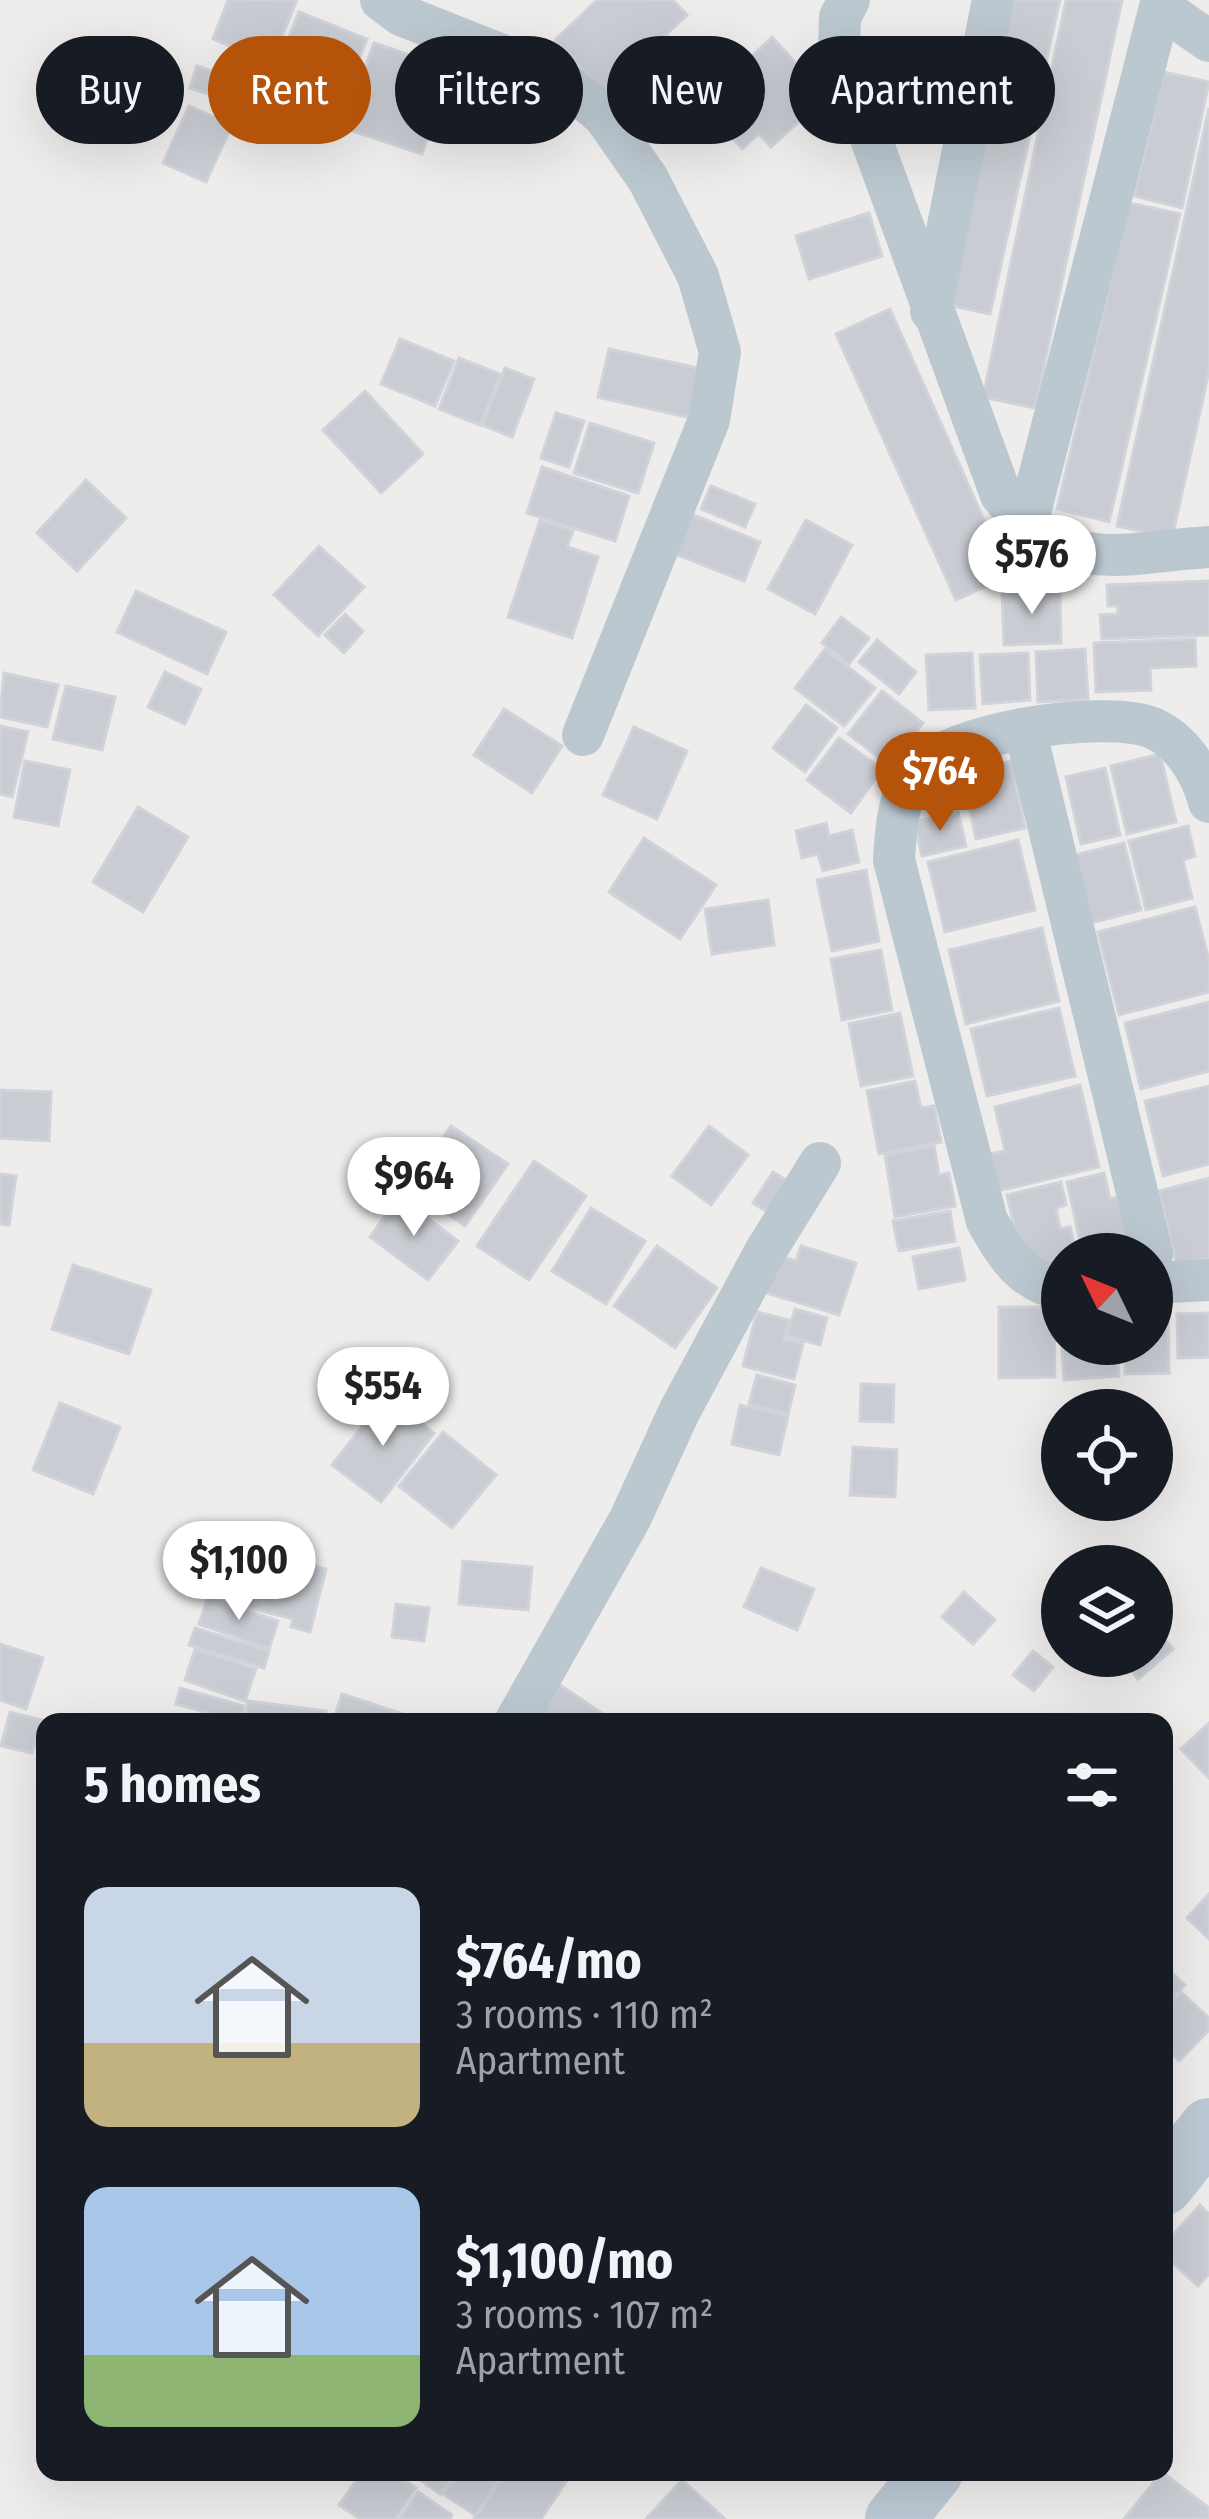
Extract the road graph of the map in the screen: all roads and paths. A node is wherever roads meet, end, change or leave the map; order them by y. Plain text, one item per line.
1 (381, 0) edge
2 (849, 0) edge
3 (993, 0) edge
4 (1209, 41) edge
5 (931, 313) junction
6 (1027, 527) junction
7 (1207, 537) edge
8 (1025, 729) junction
9 (583, 735) dead end
10 (1209, 802) edge
11 (820, 1163) dead end
12 (1146, 1233) edge
13 (1173, 1272) edge
14 (1209, 1280) edge
15 (1041, 1285) edge
16 (520, 1713) edge
17 (1209, 2128) edge
18 (1173, 2174) edge
19 (926, 2481) edge
20 (896, 2519) edge

1 - 9 street
2 - 5 street
3 - 5 street
4 - 6 street
5 - 6 street
6 - 7 street
8 - 10 street
8 - 12 street
8 - 15 street
11 - 16 street
13 - 14 street
17 - 18 main road
19 - 20 main road

